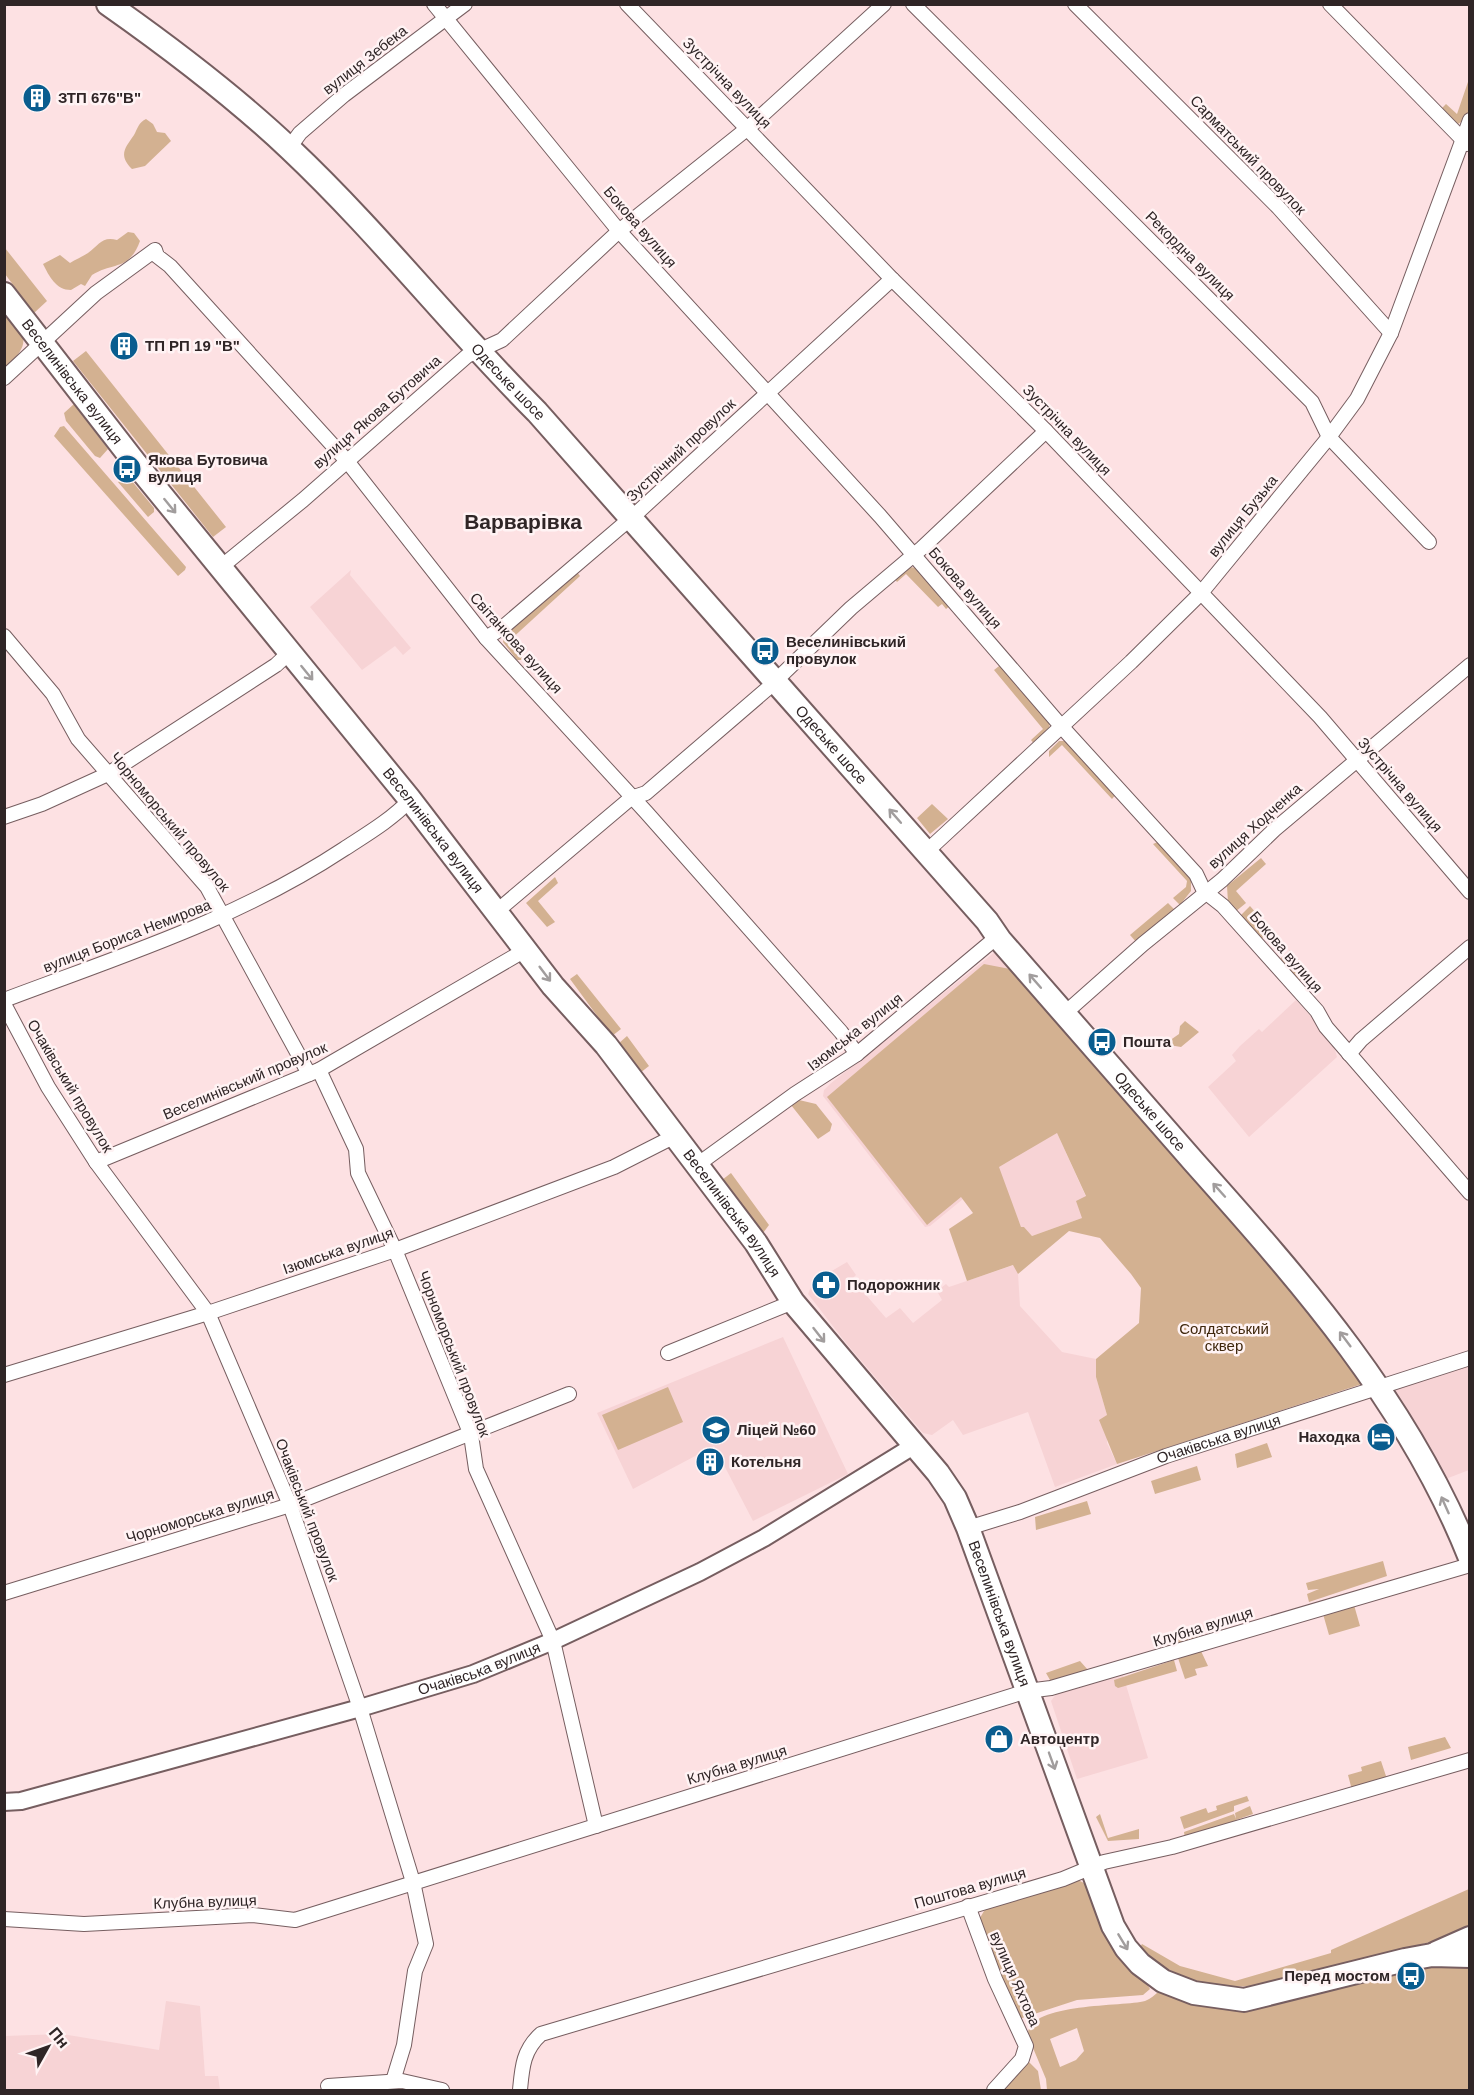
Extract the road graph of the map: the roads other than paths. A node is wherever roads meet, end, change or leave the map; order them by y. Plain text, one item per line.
1 (108, 4) edge
2 (434, 4) edge
3 (465, 4) edge
4 (627, 4) edge
5 (884, 4) edge
6 (914, 4) edge
7 (1076, 4) edge
8 (1330, 4) edge
9 (446, 19) junction
10 (1470, 120) edge
11 (748, 128) junction
12 (1466, 143) edge
13 (289, 148) junction
14 (619, 231) junction
15 (892, 279) junction
16 (4, 294) edge
17 (1390, 333) junction
18 (41, 342) junction
19 (476, 351) junction
20 (4, 378) edge
21 (767, 394) junction
22 (1046, 431) junction
23 (1329, 437) junction
24 (347, 461) junction
25 (631, 518) junction
26 (1429, 542) dead end
27 (914, 554) junction
28 (220, 567) junction
29 (1201, 593) junction
30 (4, 636) edge
31 (486, 638) junction
32 (290, 652) junction
33 (1470, 665) edge
34 (776, 681) junction
35 (1061, 726) junction
36 (1357, 761) junction
37 (108, 774) junction
38 (631, 798) junction
39 (410, 800) junction
40 (4, 817) edge
41 (926, 852) junction
42 (1204, 891) junction
43 (1470, 892) edge
44 (497, 911) junction
45 (224, 917) junction
46 (997, 937) junction
47 (1470, 947) edge
48 (527, 949) junction
49 (4, 1002) edge
50 (1064, 1014) junction
51 (857, 1054) junction
52 (1349, 1054) junction
53 (314, 1072) junction
54 (675, 1136) junction
55 (96, 1162) junction
56 (697, 1165) junction
57 (1470, 1193) edge
58 (395, 1250) junction
59 (794, 1302) junction
60 (208, 1313) junction
61 (668, 1353) dead end
62 (1470, 1358) edge
63 (4, 1375) edge
64 (1379, 1387) junction
65 (569, 1394) dead end
66 (471, 1435) junction
67 (915, 1445) junction
68 (290, 1505) junction
69 (968, 1528) junction
70 (1470, 1558) edge
71 (1470, 1565) edge
72 (4, 1593) edge
73 (553, 1641) junction
74 (1027, 1691) junction
75 (360, 1708) junction
76 (1470, 1760) edge
77 (4, 1802) edge
78 (596, 1826) junction
79 (1090, 1866) junction
80 (413, 1882) junction
81 (968, 1906) junction
82 (4, 1919) edge
83 (1470, 1938) edge
84 (1432, 1955) junction
85 (1470, 1956) edge
86 (393, 2081) junction
87 (328, 2086) dead end
88 (442, 2091) edge
89 (520, 2091) edge
90 (994, 2091) edge

1 - 13 highway, Одеське шосе
2 - 9 street, Бокова вулиця
3 - 9 street, вулиця Зебека
4 - 11 street, Зустрічна вулиця
5 - 11 street, вулиця Якова Бутовича
6 - 23 street, Рекордна вулиця
7 - 17 street, Сарматський провулок
8 - 12 street
9 - 13 street, вулиця Зебека
9 - 14 street, Бокова вулиця
10 - 12 street, вулиця Бузька
11 - 14 street, вулиця Якова Бутовича
11 - 15 street, Зустрічна вулиця
12 - 17 street, вулиця Бузька
13 - 19 highway, Одеське шосе
14 - 19 street, вулиця Якова Бутовича
14 - 21 street, Бокова вулиця
15 - 21 street, Зустрічний провулок
15 - 22 street, Зустрічна вулиця
16 - 18 highway, Веселинівська вулиця
17 - 23 street, вулиця Бузька
18 - 20 street
18 - 24 street, Світанкова вулиця
18 -> 28 highway, Веселинівська вулиця
19 - 24 street, вулиця Якова Бутовича
19 - 25 highway, Одеське шосе
21 - 25 street, Зустрічний провулок
21 - 27 street, Бокова вулиця
22 - 27 street
22 - 29 street, Зустрічна вулиця
23 - 26 street, Рекордна вулиця
23 - 29 street, вулиця Бузька
24 - 28 street, вулиця Якова Бутовича
24 - 31 street, Світанкова вулиця
25 - 31 street, Зустрічний провулок
25 - 34 highway, Одеське шосе
27 - 34 street
27 - 35 street, Бокова вулиця
28 - 32 highway, Веселинівська вулиця
29 - 35 street, вулиця Бузька
29 - 36 street, Зустрічна вулиця
30 - 37 street, Чорноморський провулок
31 - 38 street, Світанкова вулиця
32 - 37 street
32 -> 39 highway, Веселинівська вулиця
33 - 36 street, вулиця Ходченка
34 - 38 street
41 -> 34 highway, Одеське шосе
35 - 41 street, вулиця Бузька
35 - 42 street, Бокова вулиця
36 - 42 street, вулиця Ходченка
36 - 43 street, Зустрічна вулиця
37 - 40 street
37 - 45 street, Чорноморський провулок
38 - 44 street
38 - 51 street, Світанкова вулиця
39 - 44 highway, Веселинівська вулиця
39 - 45 street, вулиця Бориса Немирова
41 - 46 highway, Одеське шосе
42 - 50 street, вулиця Ходченка
42 - 52 street, Бокова вулиця
44 - 48 highway, Веселинівська вулиця
45 - 49 street, вулиця Бориса Немирова
45 - 53 street, Чорноморський провулок
50 -> 46 highway, Одеське шосе
46 - 51 street, Ізюмська вулиця
47 - 52 street
48 - 53 street, Веселинівський провулок
48 -> 54 highway, Веселинівська вулиця
49 - 55 street, Очаківський провулок
64 -> 50 highway, Одеське шосе
51 - 56 street, Ізюмська вулиця
52 - 57 street, Бокова вулиця
53 - 55 street, Веселинівський провулок
53 - 58 street, Чорноморський провулок
54 - 56 highway, Веселинівська вулиця
54 - 58 street, Ізюмська вулиця
55 - 60 street, Очаківський провулок
56 - 59 highway, Веселинівська вулиця
58 - 60 street, Ізюмська вулиця
58 - 66 street, Чорноморський провулок
59 - 61 street
59 -> 67 highway, Веселинівська вулиця
60 - 63 street, Ізюмська вулиця
60 - 68 street, Очаківський провулок
62 - 64 street, Очаківська вулиця
64 - 69 street, Очаківська вулиця
70 -> 64 highway, Одеське шосе
65 - 66 street, Чорноморська вулиця
66 - 68 street, Чорноморська вулиця
66 - 73 street, Чорноморський провулок
67 - 69 highway, Веселинівська вулиця
67 - 73 street, Очаківська вулиця
68 - 72 street, Чорноморська вулиця
68 - 75 street, Очаківський провулок
69 - 74 highway, Веселинівська вулиця
71 - 74 street, Клубна вулиця
73 - 75 street, Очаківська вулиця
73 - 78 street, Чорноморський провулок
74 - 78 street, Клубна вулиця
74 -> 79 highway, Веселинівська вулиця
75 - 77 street, Очаківська вулиця
75 - 80 street, Очаківський провулок
76 - 79 street, Поштова вулиця
78 - 80 street, Клубна вулиця
79 - 81 street, Поштова вулиця
79 -> 84 highway, Веселинівська вулиця
80 - 82 street, Клубна вулиця
80 - 86 street, Очаківський провулок
81 - 89 street, Поштова вулиця
81 - 90 street, вулиця Яхтова
83 - 84 highway
84 - 85 highway
86 - 87 street
86 - 88 street

